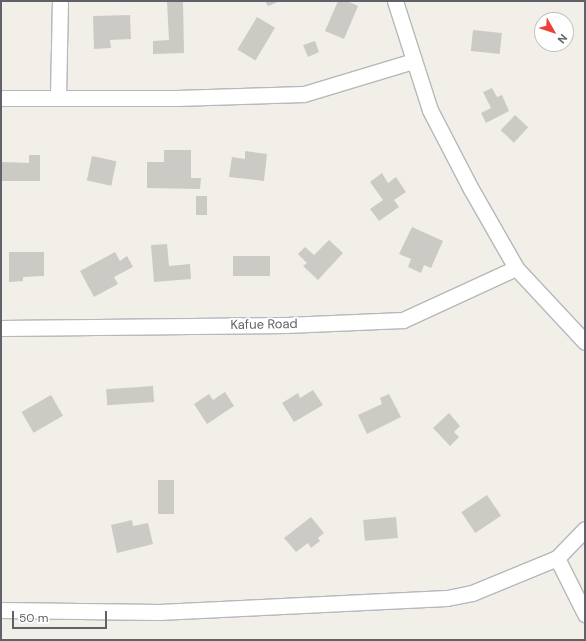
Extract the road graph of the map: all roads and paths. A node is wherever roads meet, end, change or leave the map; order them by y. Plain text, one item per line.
1 (60, 1) edge
2 (395, 1) edge
3 (413, 60) junction
4 (58, 96) junction
5 (1, 98) edge
6 (516, 268) junction
7 (1, 328) edge
8 (585, 342) edge
9 (585, 529) edge
10 (557, 558) junction
11 (1, 610) edge
12 (585, 614) edge

1 - 4 street
2 - 3 street
3 - 4 street
3 - 6 street
4 - 5 street
6 - 7 street, Kafue Road
6 - 8 street
9 - 10 street
10 - 11 street
10 - 12 street

